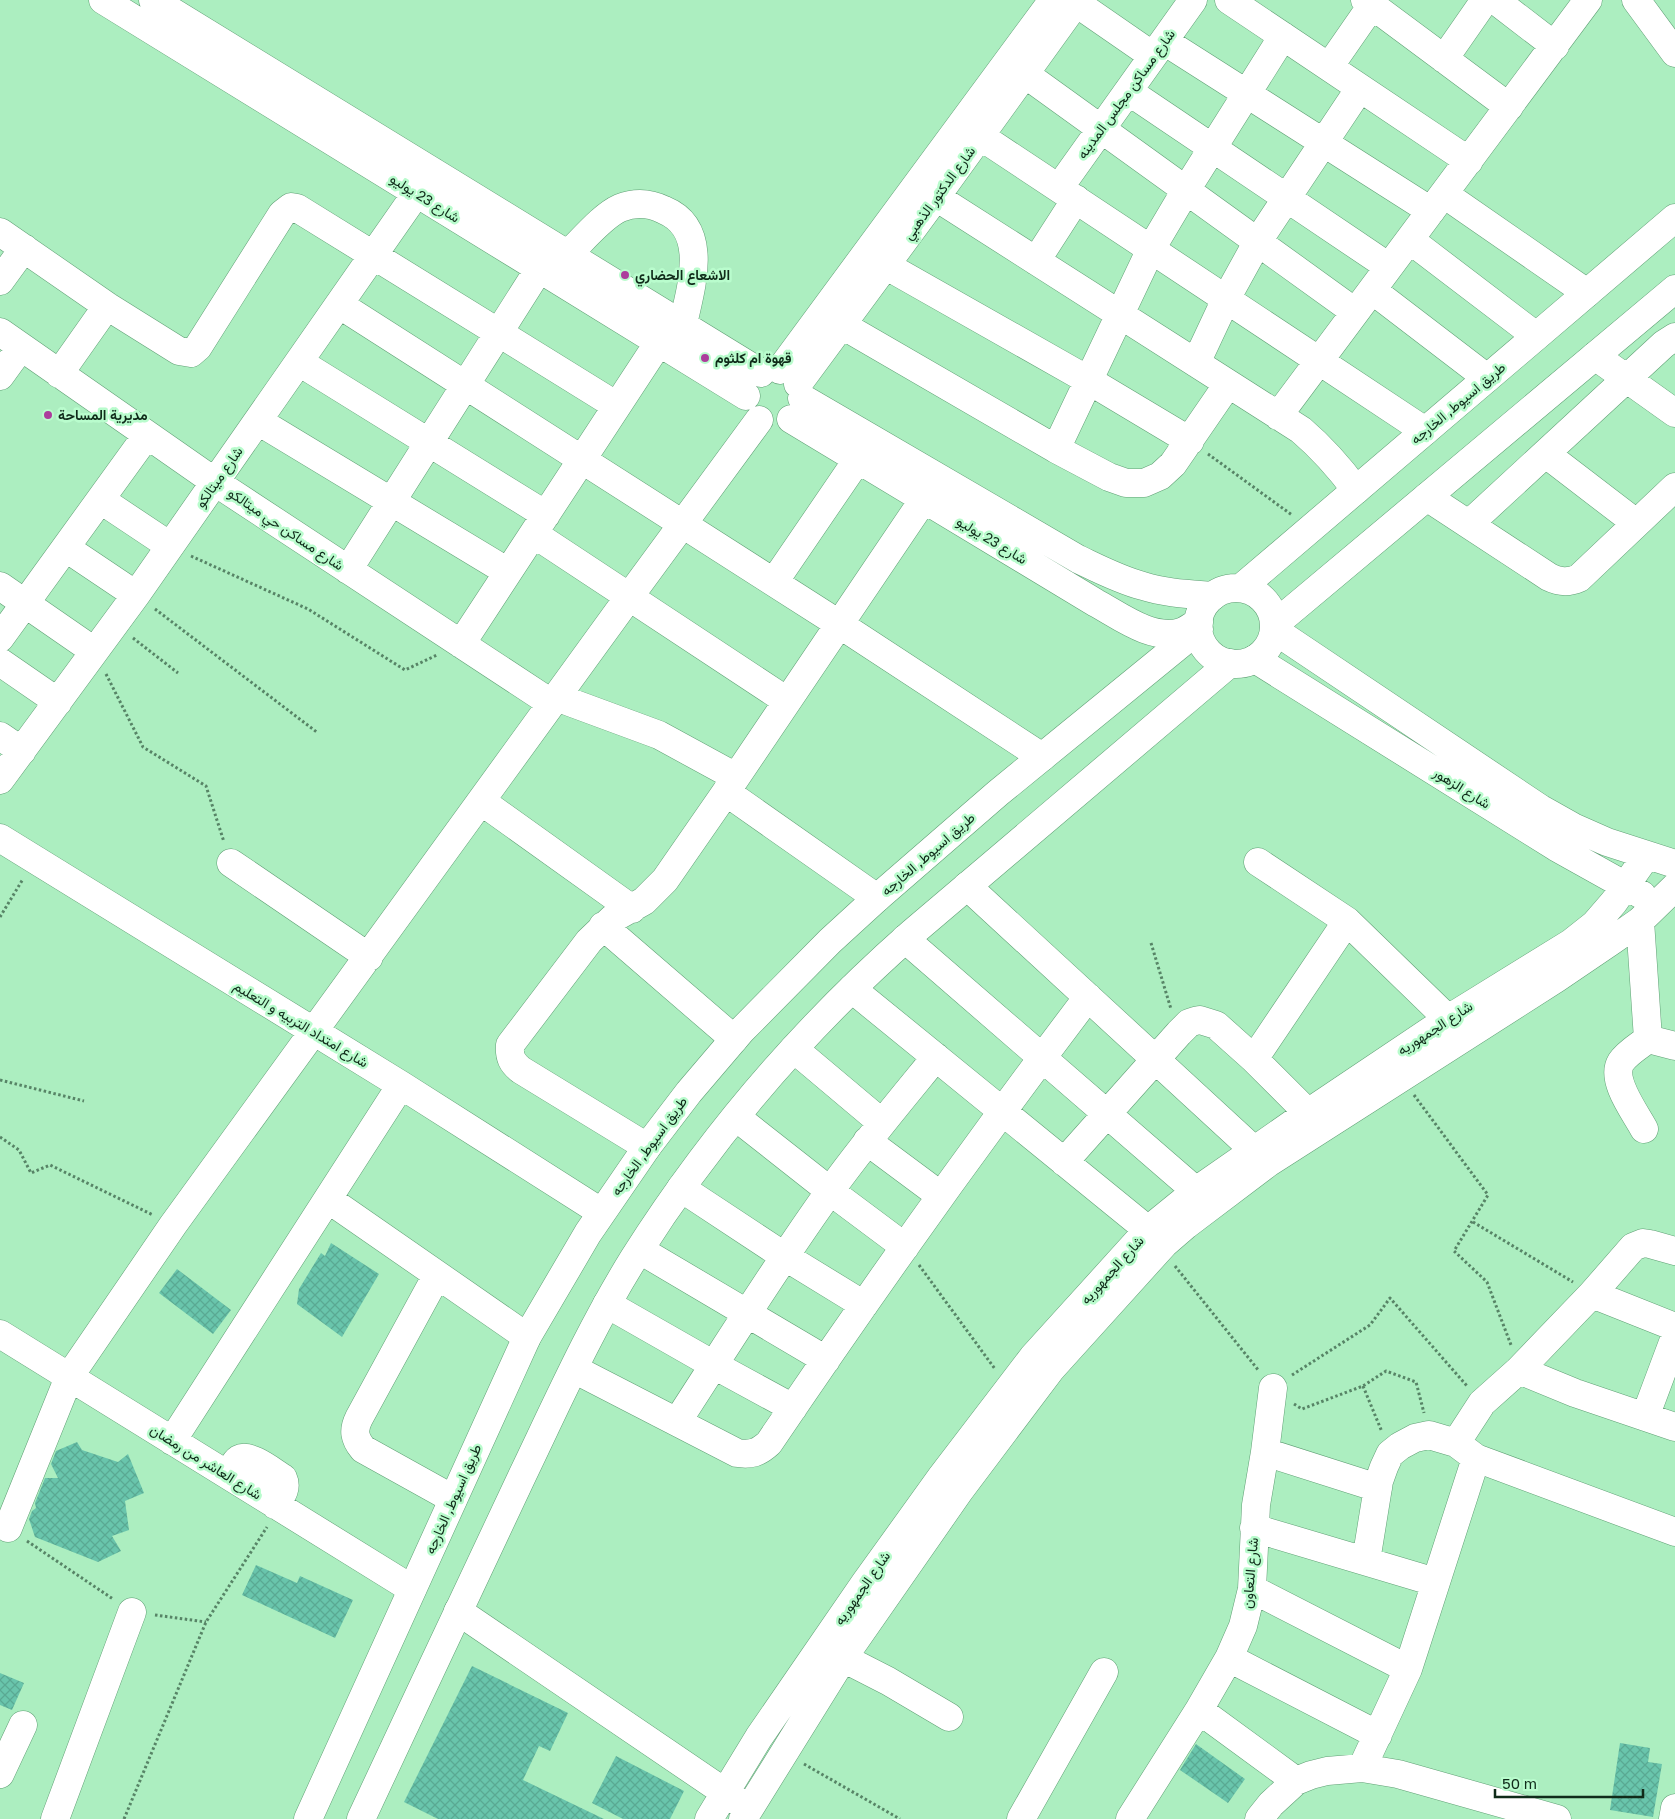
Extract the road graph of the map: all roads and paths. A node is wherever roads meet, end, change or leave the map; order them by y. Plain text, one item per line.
1 (103, 0) edge
2 (153, 0) edge
3 (1193, 0) edge
4 (1229, 0) edge
5 (1588, 0) edge
6 (1636, 0) edge
7 (1070, 1) edge
8 (1497, 1) edge
9 (1368, 3) edge
10 (1283, 36) junction
11 (1555, 46) junction
12 (1158, 48) junction
13 (1675, 53) edge
14 (1444, 59) junction
15 (1330, 67) junction
16 (1025, 74) junction
17 (1360, 88) junction
18 (1128, 91) junction
19 (1246, 94) junction
20 (1509, 107) junction
21 (1101, 129) junction
22 (980, 136) junction
23 (1324, 143) junction
24 (1213, 148) junction
25 (1469, 161) junction
26 (432, 171) junction
27 (1186, 190) junction
28 (417, 193) junction
29 (1067, 194) junction
30 (936, 197) junction
31 (1287, 198) junction
32 (1438, 202) junction
33 (1675, 218) edge
34 (0, 232) edge
35 (1410, 240) junction
36 (1258, 241) junction
37 (24, 248) junction
38 (1151, 249) junction
39 (568, 254) junction
40 (374, 256) junction
41 (1036, 261) junction
42 (885, 265) junction
43 (1389, 267) junction
44 (540, 269) junction
45 (0, 281) edge
46 (1675, 289) edge
47 (1372, 290) junction
48 (1586, 293) junction
49 (1226, 299) junction
50 (340, 305) junction
51 (107, 306) junction
52 (1355, 312) junction
53 (1120, 314) junction
54 (683, 324) junction
55 (842, 325) junction
56 (499, 333) junction
57 (1536, 336) junction
58 (1675, 337) edge
59 (11, 340) edge
60 (659, 342) junction
61 (1595, 356) junction
62 (1319, 360) junction
63 (299, 362) junction
64 (1196, 363) junction
65 (59, 374) junction
66 (0, 376) edge
67 (1487, 378) junction
68 (1088, 380) junction
69 (1627, 380) junction
70 (1228, 384) junction
71 (466, 385) junction
72 (786, 389) junction
73 (746, 396) junction
74 (616, 406) junction
75 (1675, 413) edge
76 (1278, 416) junction
77 (759, 420) junction
78 (258, 421) junction
79 (1425, 431) junction
80 (147, 435) junction
81 (1190, 440) junction
82 (428, 442) junction
83 (1056, 449) junction
84 (1546, 454) junction
85 (582, 459) junction
86 (858, 459) junction
87 (215, 482) junction
88 (1675, 487) edge
89 (1356, 490) junction
90 (1427, 497) junction
91 (924, 499) junction
92 (100, 500) junction
93 (391, 502) junction
94 (1636, 523) junction
95 (540, 524) junction
96 (684, 524) junction
97 (1470, 524) junction
98 (1310, 528) junction
99 (170, 546) junction
100 (66, 548) junction
101 (348, 570) junction
102 (508, 572) junction
103 (774, 582) junction
104 (0, 586) edge
105 (1240, 588) junction
106 (136, 595) junction
107 (629, 596) junction
108 (1213, 596) junction
109 (25, 603) junction
110 (115, 623) junction
111 (839, 624) junction
112 (1199, 626) junction
113 (1274, 627) junction
114 (0, 638) edge
115 (461, 644) junction
116 (94, 652) junction
117 (1242, 661) junction
118 (0, 662) edge
119 (178, 673) dead end
120 (554, 700) junction
121 (787, 701) junction
122 (58, 702) junction
123 (318, 733) dead end
124 (11, 744) edge
125 (1042, 757) junction
126 (0, 780) edge
127 (731, 785) junction
128 (481, 801) junction
129 (0, 838) edge
130 (1646, 855) junction
131 (34, 860) junction
132 (1258, 862) dead end
133 (231, 864) joint
134 (1675, 864) edge
135 (967, 886) junction
136 (1626, 886) junction
137 (1671, 896) edge
138 (877, 898) junction
139 (632, 909) junction
140 (0, 917) edge
141 (1347, 921) junction
142 (1640, 921) junction
143 (603, 926) junction
144 (905, 939) junction
145 (1151, 943) dead end
146 (369, 956) junction
147 (852, 989) junction
148 (1088, 997) junction
149 (1448, 1019) junction
150 (313, 1032) junction
151 (1178, 1032) junction
152 (734, 1039) junction
153 (1648, 1039) junction
154 (1675, 1046) edge
155 (794, 1049) junction
156 (936, 1057) junction
157 (1042, 1058) junction
158 (1155, 1059) junction
159 (1254, 1059) junction
160 (1402, 1078) junction
161 (0, 1080) edge
162 (401, 1085) junction
163 (84, 1101) dead end
164 (1003, 1112) junction
165 (1308, 1113) junction
166 (1107, 1114) junction
167 (736, 1116) junction
168 (1644, 1129) dead end
169 (875, 1132) junction
170 (0, 1137) edge
171 (647, 1147) junction
172 (1261, 1157) junction
173 (1064, 1162) junction
174 (682, 1188) junction
175 (830, 1191) junction
176 (1196, 1191) junction
177 (941, 1196) junction
178 (328, 1199) junction
179 (601, 1212) junction
180 (1473, 1222) junction
181 (173, 1225) junction
182 (1156, 1237) junction
183 (905, 1247) junction
184 (640, 1250) junction
185 (1675, 1250) edge
186 (784, 1256) junction
187 (437, 1275) junction
188 (1592, 1294) junction
189 (607, 1304) junction
190 (864, 1305) junction
191 (747, 1314) junction
192 (1084, 1317) junction
193 (1675, 1327) edge
194 (0, 1334) edge
195 (527, 1337) junction
196 (1675, 1338) edge
197 (826, 1360) junction
198 (714, 1365) junction
199 (574, 1369) junction
200 (1519, 1370) junction
201 (69, 1377) junction
202 (1363, 1386) junction
203 (1009, 1387) junction
204 (1273, 1388) junction
205 (1482, 1402) junction
206 (793, 1408) junction
207 (1645, 1417) junction
208 (677, 1422) junction
209 (1675, 1427) edge
210 (1429, 1435) junction
211 (172, 1441) junction
212 (1466, 1450) junction
213 (1265, 1452) junction
214 (1390, 1454) junction
215 (951, 1483) junction
216 (1378, 1488) junction
217 (453, 1499) junction
218 (277, 1506) junction
219 (8, 1528) joint
220 (1254, 1528) junction
221 (1675, 1532) edge
222 (1366, 1561) junction
223 (1435, 1582) junction
224 (412, 1589) junction
225 (1252, 1589) junction
226 (458, 1611) junction
227 (132, 1612) junction
228 (206, 1622) junction
229 (833, 1651) junction
230 (1228, 1658) junction
231 (1408, 1669) junction
232 (1104, 1672) dead end
233 (1199, 1710) junction
234 (948, 1717) dead end
235 (23, 1725) dead end
236 (1378, 1735) junction
237 (784, 1753) junction
238 (1362, 1768) junction
239 (0, 1774) edge
240 (1296, 1781) junction
241 (724, 1792) junction
242 (1675, 1808) edge
243 (745, 1814) edge
244 (363, 1818) edge
245 (55, 1819) edge
246 (124, 1819) edge
247 (308, 1819) edge
248 (709, 1819) edge
249 (900, 1819) edge
250 (1021, 1819) edge
251 (1130, 1819) edge
252 (1259, 1819) edge
253 (1556, 1819) edge
254 (1673, 1819) edge

1 - 28 main road, شارع 23 يوليو
2 - 26 main road, شارع 23 يوليو
3 - 12 main road, شارع مساكن مجلس المدينه
4 - 10 main road
5 - 11 main road
6 - 13 main road
7 - 12 main road
7 - 16 main road, شارع الدكتور الذهبي
7 - 72 main road, شارع الدكتور الذهبي
8 - 11 main road
8 - 14 main road
9 - 14 main road
9 - 15 main road
10 - 15 main road
10 - 19 main road
11 - 20 main road
12 - 18 main road, شارع مساكن مجلس المدينه
12 - 19 main road
14 - 20 main road
15 - 17 main road
16 - 21 main road
16 - 22 main road, شارع الدكتور الذهبي
17 - 23 main road
17 - 25 main road
18 - 21 main road, شارع مساكن مجلس المدينه
18 - 24 main road
19 - 23 main road
19 - 24 main road
20 - 25 main road
21 - 27 main road
21 - 29 main road, شارع مساكن مجلس المدينه
22 - 29 main road
22 - 30 main road, شارع الدكتور الذهبي
23 - 31 main road
23 - 32 main road
24 - 27 main road
24 - 31 main road
25 - 32 main road
26 - 28 main road, شارع ميتالكو
26 - 39 main road, شارع 23 يوليو
27 - 36 main road
27 - 38 main road
28 - 40 main road, شارع ميتالكو
28 - 44 main road, شارع 23 يوليو
29 - 38 main road
29 - 41 main road, شارع مساكن مجلس المدينه
30 - 41 main road
30 - 42 main road, شارع الدكتور الذهبي
31 - 36 main road
31 - 43 main road
32 - 35 main road
32 - 48 main road
33 - 48 main road, طريق اسيوط, الخارجه
34 - 37 main road
35 - 43 main road
35 - 57 main road
36 - 49 main road
36 - 52 main road
37 - 45 main road
37 - 51 main road
38 - 49 main road
38 - 53 main road
39 - 54 main road, شارع 23 يوليو
39 - 54 main road
40 - 50 main road, شارع ميتالكو
40 - 51 main road
40 - 56 main road
41 - 53 main road
42 - 55 main road, شارع الدكتور الذهبي
42 - 68 main road
43 - 47 main road
44 - 56 main road
44 - 60 main road, شارع 23 يوليو
46 - 61 main road
47 - 52 main road
47 - 67 main road
48 - 57 main road, طريق اسيوط, الخارجه
49 - 62 main road
49 - 64 main road
50 - 63 main road, شارع ميتالكو
50 - 71 main road
51 - 65 main road
52 - 62 main road
53 - 64 main road
53 - 68 main road
54 - 72 main road, شارع 23 يوليو
55 - 72 main road, شارع الدكتور الذهبي
55 - 83 main road
56 - 71 main road
56 - 74 main road
57 - 67 main road, طريق اسيوط, الخارجه
58 - 69 main road
59 - 65 main road, شارع مساكن حي ميتالكو
59 - 66 main road
60 - 73 main road, شارع 23 يوليو
60 - 74 main road
61 - 69 main road
61 - 90 main road
62 - 76 main road
62 - 79 main road
63 - 78 main road, شارع ميتالكو
63 - 82 main road
64 - 70 main road
65 - 80 main road, شارع مساكن حي ميتالكو
67 - 79 main road, طريق اسيوط, الخارجه
68 - 81 main road
68 - 83 main road
69 - 75 main road
69 - 84 main road
70 - 76 main road
70 - 81 main road
71 - 82 main road
71 - 85 main road
72 - 73 main road
72 - 77 main road
72 - 86 main road, شارع 23 يوليو
72 - 108 main road, شارع 23 يوليو
73 - 77 main road
74 - 85 main road
76 - 89 main road
77 - 96 main road
78 - 87 main road, شارع ميتالكو
78 - 93 main road
79 - 89 main road, طريق اسيوط, الخارجه
80 - 87 main road, شارع مساكن حي ميتالكو
80 - 92 main road
81 - 83 main road
81 - 98 path
82 - 93 main road
82 - 95 main road
84 - 94 main road
84 - 97 main road
85 - 95 main road
85 - 96 main road
86 - 91 main road, شارع 23 يوليو
86 - 103 main road
87 - 99 main road, شارع ميتالكو
87 - 101 main road, شارع مساكن حي ميتالكو
88 - 94 main road
89 - 98 main road, طريق اسيوط, الخارجه
90 - 97 main road
90 - 113 main road
91 - 111 main road
91 - 112 main road, شارع 23 يوليو
92 - 99 main road
92 - 100 main road
93 - 101 main road
93 - 102 main road
94 - 97 main road
95 - 102 main road
95 - 107 main road
96 - 103 main road
96 - 107 main road
98 - 105 main road, طريق اسيوط, الخارجه
99 - 106 main road, شارع ميتالكو
99 - 115 path
100 - 106 main road
100 - 109 main road
101 - 115 main road, شارع مساكن حي ميتالكو
102 - 115 main road
103 - 111 main road
104 - 109 main road
105 - 108 main road
105 - 113 main road
106 - 110 main road, شارع ميتالكو
106 - 123 path
107 - 120 main road
107 - 121 main road
108 - 112 main road
109 - 114 main road
109 - 116 main road
110 - 116 main road, شارع ميتالكو
110 - 119 path
111 - 121 main road
111 - 125 main road
112 - 117 main road
112 - 125 main road, طريق اسيوط, الخارجه
113 - 117 main road
113 - 130 main road, شارع الزهور
115 - 120 main road, شارع مساكن حي ميتالكو
116 - 122 main road, شارع ميتالكو
116 - 133 path
117 - 135 main road
117 - 136 main road, شارع الزهور
118 - 122 main road
120 - 127 main road, شارع مساكن حي ميتالكو
120 - 128 main road
121 - 127 main road
122 - 124 main road, شارع ميتالكو
124 - 126 main road, شارع ميتالكو
125 - 138 main road, طريق اسيوط, الخارجه
127 - 138 main road, شارع مساكن حي ميتالكو
127 - 139 main road
128 - 139 main road
128 - 146 main road
129 - 131 main road, شارع امتداد التربيه و التعليم
130 - 134 main road, شارع الزهور
130 - 136 main road, شارع الجمهوريه
131 - 140 path
131 - 150 main road, شارع امتداد التربيه و التعليم
132 - 141 main road
133 - 146 main road
135 - 144 main road
135 - 148 main road
136 - 137 main road, شارع الزهور
136 - 149 main road, شارع الجمهوريه
137 - 142 main road, شارع الجمهوريه
138 - 152 main road, طريق اسيوط, الخارجه
139 - 143 main road
141 - 149 main road
141 - 159 main road
142 - 153 main road
142 - 160 main road, شارع الجمهوريه
143 - 152 main road
143 - 171 main road
144 - 147 main road
144 - 157 main road
145 - 151 path
146 - 150 main road
147 - 155 main road
147 - 156 main road
148 - 157 main road
148 - 158 main road
149 - 165 main road, شارع الجمهوريه
150 - 162 main road, شارع امتداد التربيه و التعليم
150 - 181 main road
151 - 158 main road
151 - 159 main road
152 - 171 main road, طريق اسيوط, الخارجه
153 - 154 main road
153 - 168 main road
155 - 167 main road
155 - 169 main road
156 - 164 main road
156 - 169 main road
157 - 164 main road
157 - 166 main road
158 - 166 main road
158 - 172 main road
159 - 165 main road
160 - 172 main road, شارع الجمهوريه
160 - 180 path
161 - 163 path
162 - 178 main road
162 - 179 main road, شارع امتداد التربيه و التعليم
164 - 173 main road
164 - 177 main road
165 - 172 main road, شارع الجمهوريه
166 - 173 main road
166 - 176 main road
167 - 174 main road
167 - 175 main road
169 - 175 main road
169 - 177 main road
170 - 181 path
171 - 179 main road, طريق اسيوط, الخارجه
172 - 176 main road, شارع الجمهوريه
172 - 182 main road, شارع الجمهوريه
173 - 182 main road
174 - 184 main road
174 - 186 main road
175 - 183 main road
175 - 186 main road
176 - 182 main road, شارع الجمهوريه
177 - 183 main road
178 - 187 main road
178 - 211 main road
179 - 195 main road, طريق اسيوط, الخارجه
180 - 188 path
180 - 200 path
181 - 201 main road
182 - 192 main road, شارع الجمهوريه
182 - 204 path
183 - 190 main road
183 - 203 path
184 - 189 main road
184 - 191 main road
185 - 188 main road
186 - 190 main road
186 - 191 main road
187 - 195 main road
187 - 217 main road
188 - 193 main road
188 - 200 main road
189 - 198 main road
189 - 199 main road
190 - 197 main road
191 - 197 main road
191 - 198 main road
192 - 203 main road, شارع الجمهوريه
192 - 215 main road, شارع الجمهوريه
194 - 201 main road, شارع العاشر من رمضان
195 - 217 main road, طريق اسيوط, الخارجه
196 - 207 main road
197 - 206 main road
198 - 206 main road
198 - 208 main road
199 - 208 main road
199 - 226 main road
200 - 205 main road
200 - 207 main road
201 - 211 main road, شارع العاشر من رمضان
201 - 219 main road
202 - 204 path
202 - 210 path
202 - 214 path
203 - 215 main road, شارع الجمهوريه
204 - 205 path
204 - 213 main road, شارع التعاون
205 - 212 main road
206 - 208 main road
207 - 209 main road
210 - 212 main road
210 - 214 main road
211 - 218 main road, شارع العاشر من رمضان
212 - 221 main road
212 - 223 main road
213 - 216 main road
213 - 220 main road, شارع التعاون
214 - 216 main road
215 - 229 main road, شارع الجمهوريه
216 - 222 main road
217 - 224 main road, طريق اسيوط, الخارجه
218 - 224 main road, شارع العاشر من رمضان
218 - 228 path
219 - 227 path
220 - 222 main road
220 - 225 main road, شارع التعاون
222 - 223 main road
223 - 231 main road
224 - 247 main road, طريق اسيوط, الخارجه
225 - 230 main road, شارع التعاون
225 - 231 main road
226 - 241 main road
226 - 244 main road
227 - 228 path
227 - 245 main road
228 - 246 path
229 - 234 main road
229 - 237 main road, شارع الجمهوريه
229 - 241 main road, شارع الجمهوريه
230 - 233 main road, شارع التعاون
230 - 236 main road
231 - 236 main road
232 - 250 main road
233 - 240 main road
233 - 251 main road, شارع التعاون
235 - 239 main road
236 - 238 main road
237 - 243 main road, شارع الجمهوريه
237 - 249 path
238 - 240 main road
238 - 253 main road
240 - 252 main road
241 - 243 main road
241 - 248 main road, شارع الجمهوريه
242 - 254 main road

